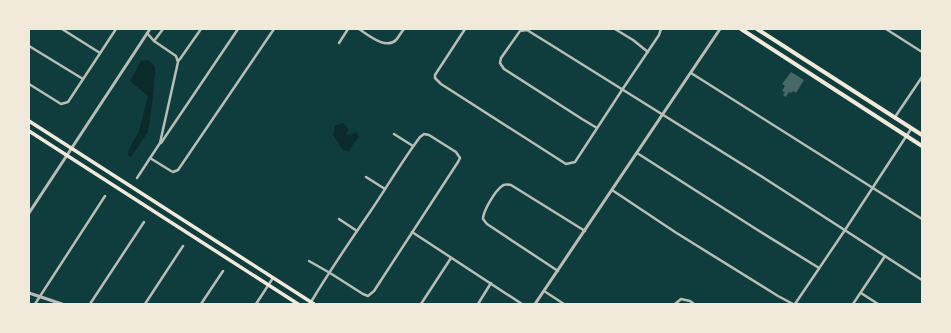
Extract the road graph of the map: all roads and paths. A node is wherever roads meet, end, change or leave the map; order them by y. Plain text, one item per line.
1 (62, 29) edge
2 (116, 29) edge
3 (150, 29) edge
4 (163, 29) edge
5 (201, 29) edge
6 (238, 29) edge
7 (274, 29) edge
8 (348, 29) edge
9 (359, 29) edge
10 (404, 29) edge
11 (465, 29) edge
12 (615, 29) edge
13 (661, 29) edge
14 (720, 29) edge
15 (741, 29) edge
16 (757, 29) edge
17 (886, 29) edge
18 (147, 33) junction
19 (154, 41) junction
20 (339, 43) dead end
21 (29, 46) edge
22 (648, 52) junction
23 (922, 52) edge
24 (100, 53) junction
25 (178, 61) junction
26 (691, 73) junction
27 (922, 78) edge
28 (82, 80) junction
29 (29, 84) edge
30 (622, 90) junction
31 (662, 114) junction
32 (895, 117) junction
33 (29, 121) edge
34 (597, 128) junction
35 (912, 128) junction
36 (29, 130) edge
37 (394, 134) dead end
38 (922, 135) edge
39 (907, 136) junction
40 (160, 143) junction
41 (413, 146) junction
42 (922, 146) edge
43 (71, 149) junction
44 (637, 153) junction
45 (67, 155) junction
46 (150, 158) junction
47 (366, 177) dead end
48 (137, 178) dead end
49 (873, 188) junction
50 (385, 189) junction
51 (612, 190) junction
52 (106, 196) dead end
53 (29, 212) edge
54 (339, 219) dead end
55 (922, 219) edge
56 (144, 222) dead end
57 (845, 230) junction
58 (357, 231) junction
59 (585, 231) junction
60 (412, 232) junction
61 (183, 246) dead end
62 (885, 256) junction
63 (452, 258) junction
64 (310, 261) dead end
65 (819, 268) junction
66 (223, 271) dead end
67 (558, 271) junction
68 (330, 273) junction
69 (273, 278) junction
70 (922, 280) edge
71 (491, 283) junction
72 (268, 285) junction
73 (544, 291) junction
74 (29, 293) edge
75 (861, 293) junction
76 (40, 297) junction
77 (313, 303) edge
78 (35, 304) edge
79 (62, 304) edge
80 (90, 304) edge
81 (145, 304) edge
82 (201, 304) edge
83 (256, 304) edge
84 (298, 304) edge
85 (421, 304) edge
86 (478, 304) edge
87 (522, 304) edge
88 (535, 304) edge
89 (564, 304) edge
90 (675, 304) edge
91 (694, 304) edge
92 (794, 304) edge
93 (853, 304) edge
94 (878, 304) edge

1 - 24 street
2 - 24 street
3 - 18 street
4 - 19 street
5 - 25 street
6 - 40 street
7 - 46 street
8 - 20 street
9 - 10 street
11 - 34 street
12 - 22 street
13 - 22 street
14 - 26 street
15 - 39 main road
16 - 32 main road
17 - 23 street
18 - 19 street
18 - 43 street
19 - 25 street
21 - 28 street
22 - 30 street
24 - 28 street
25 - 40 street
26 - 31 street
26 - 49 street
27 - 32 street
28 - 29 street
30 - 31 street
30 - 34 street
30 - 34 street
31 - 44 street
31 - 57 street
32 - 35 main road
33 - 43 main road
35 - 38 main road
35 - 39 street
36 - 45 main road
37 - 41 street
39 - 42 main road
39 - 49 street
40 - 46 street
41 - 50 street
41 - 60 street
43 - 45 street
43 - 69 main road
44 - 51 street
44 - 65 street
45 - 53 street
45 - 72 main road
46 - 48 street
47 - 50 street
49 - 55 street
49 - 57 street
50 - 58 street
51 - 59 street
51 - 92 street
52 - 76 street
54 - 58 street
56 - 80 street
57 - 62 street
57 - 65 street
58 - 68 street
59 - 67 street
59 - 67 street
60 - 63 street
60 - 68 street
61 - 81 street
62 - 70 street
62 - 75 street
63 - 71 street
63 - 85 street
64 - 68 street
65 - 92 street
66 - 82 street
67 - 73 street
68 - 77 street
69 - 72 street
69 - 77 main road
71 - 86 street
71 - 87 street
72 - 83 street
72 - 84 main road
73 - 88 street
73 - 89 street
74 - 76 street
75 - 93 street
75 - 94 street
76 - 78 street
76 - 79 street
90 - 91 street

